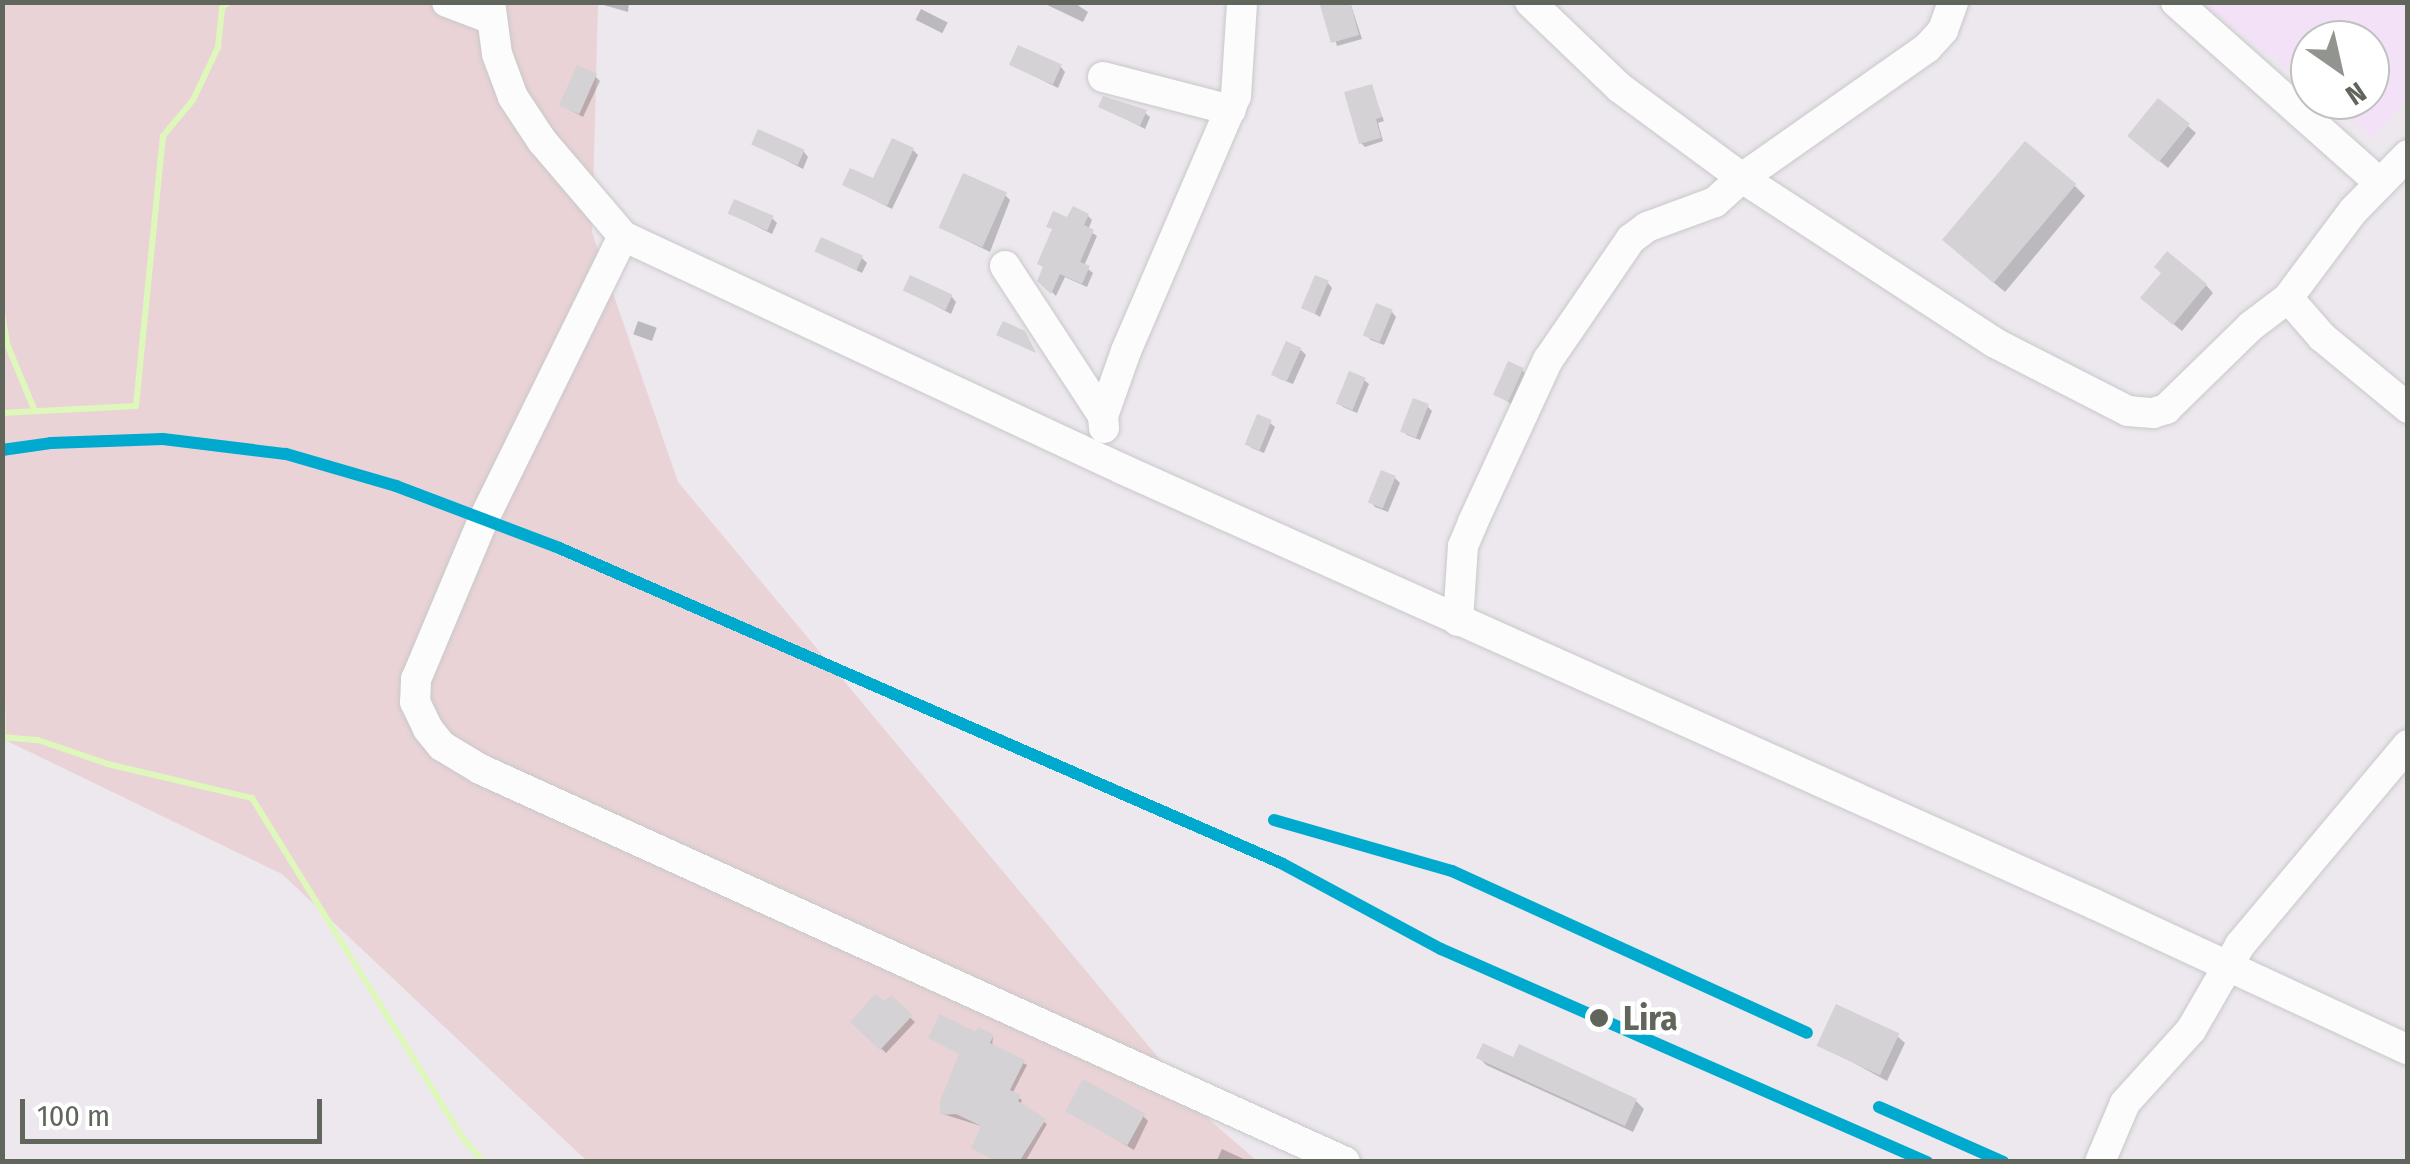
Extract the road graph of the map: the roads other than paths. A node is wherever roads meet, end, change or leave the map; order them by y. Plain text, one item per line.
1 (448, 2) edge
2 (1242, 2) edge
3 (1530, 2) edge
4 (1953, 2) edge
5 (2176, 2) edge
6 (491, 11) edge
7 (1103, 76) dead end
8 (1231, 110) junction
9 (2408, 155) edge
10 (1742, 178) junction
11 (2380, 183) junction
12 (623, 236) junction
13 (1005, 266) dead end
14 (2288, 298) junction
15 (2408, 408) edge
16 (1104, 416) junction
17 (1107, 462) junction
18 (1458, 620) junction
19 (2408, 745) edge
20 (2227, 968) junction
21 (2408, 1050) edge
22 (1344, 1162) edge
23 (2100, 1162) edge

1 - 6 street
2 - 8 street
3 - 10 street
4 - 10 street
5 - 11 street
6 - 12 street
7 - 8 street
8 - 16 street
9 - 11 street
10 - 14 street
10 - 18 street
11 - 14 street
12 - 17 street
12 - 22 street
13 - 16 street
14 - 15 street
16 - 17 street
17 - 18 street
18 - 20 street
19 - 20 street
20 - 21 street
20 - 23 street

